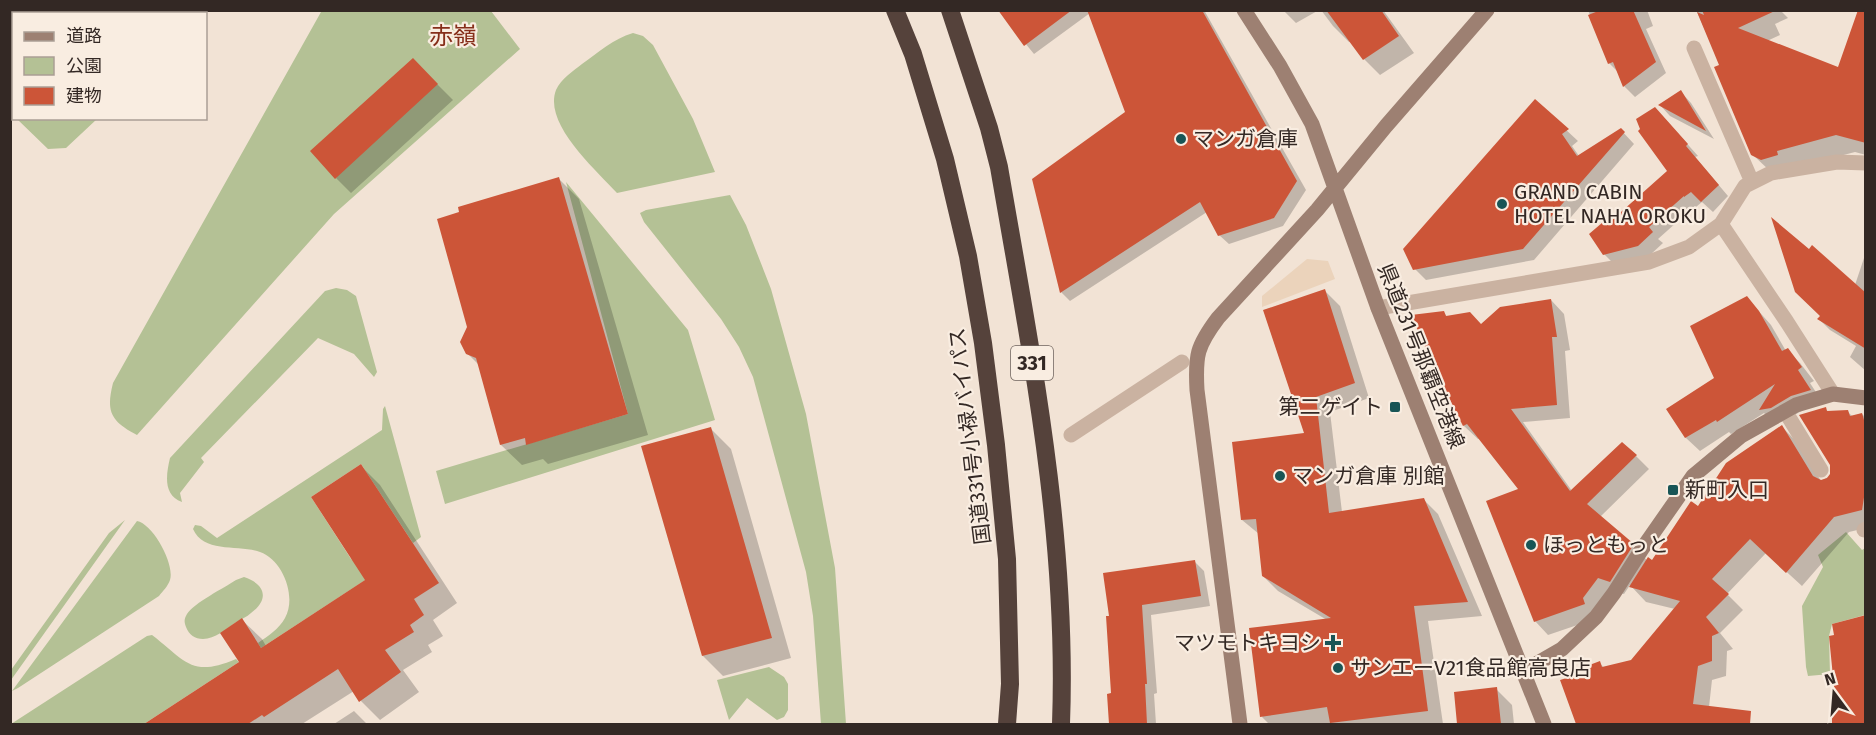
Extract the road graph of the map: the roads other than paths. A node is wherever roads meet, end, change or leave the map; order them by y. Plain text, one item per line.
1 (895, 10) edge
2 (950, 10) edge
3 (1244, 10) edge
4 (1487, 10) edge
5 (1694, 48) dead end
6 (1866, 162) edge
7 (1752, 182) junction
8 (1335, 189) junction
9 (1721, 224) junction
10 (1378, 308) junction
11 (1182, 362) dead end
12 (1833, 394) junction
13 (1866, 398) edge
14 (1785, 411) junction
15 (1071, 435) dead end
16 (1821, 470) dead end
17 (1524, 671) junction
18 (1007, 724) edge
19 (1061, 724) edge
20 (1240, 724) edge
21 (1544, 724) edge

1 - 18 highway, 国道331号小禄バイパス / 331
2 - 19 highway, 331
3 - 8 street, 県道231号那覇空港線
4 - 8 street
5 - 7 street
6 - 7 street
7 - 9 street
8 - 10 street, 県道231号那覇空港線
8 - 20 street
9 - 10 street
9 - 12 street
10 - 17 street, 県道231号那覇空港線
11 - 15 street
12 - 13 street
12 - 14 street
14 - 16 street
14 - 17 street
17 - 21 street, 県道231号那覇空港線

